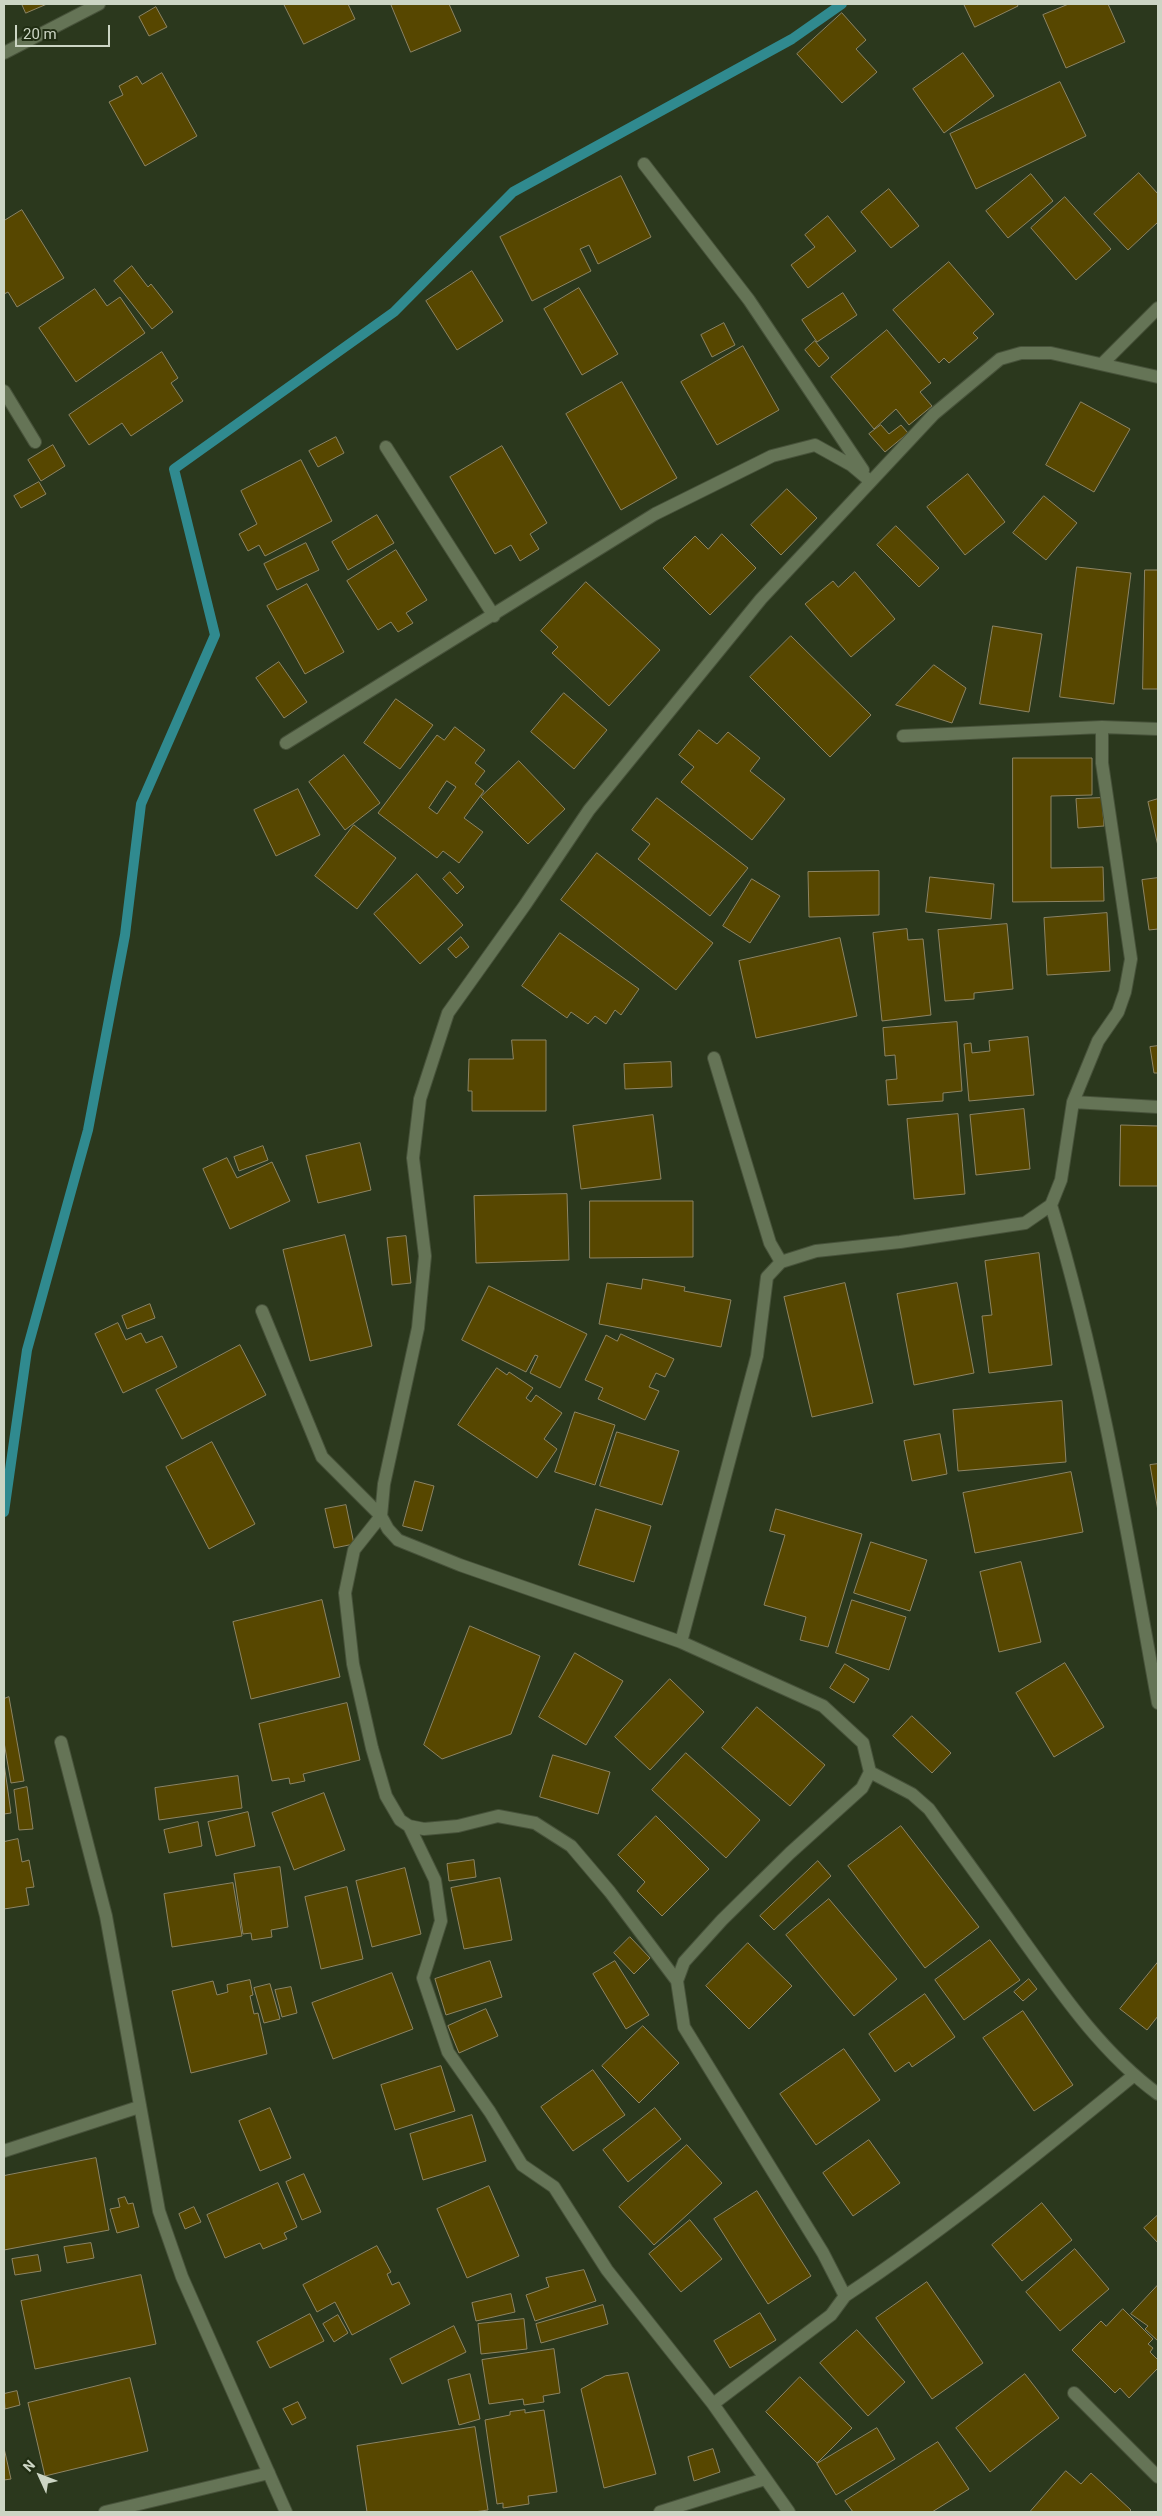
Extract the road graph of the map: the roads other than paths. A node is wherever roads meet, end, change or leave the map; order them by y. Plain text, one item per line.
1 (99, 4) edge
2 (4, 53) edge
3 (644, 164) dead end
4 (1158, 308) edge
5 (1103, 363) junction
6 (1158, 377) edge
7 (4, 391) edge
8 (35, 442) dead end
9 (386, 447) dead end
10 (870, 481) junction
11 (494, 616) junction
12 (1102, 727) junction
13 (1158, 729) edge
14 (903, 736) dead end
15 (286, 742) dead end
16 (714, 1058) dead end
17 (1073, 1102) junction
18 (1158, 1107) edge
19 (1051, 1205) junction
20 (781, 1262) junction
21 (262, 1310) dead end
22 (381, 1516) junction
23 (681, 1642) junction
24 (1158, 1703) edge
25 (61, 1742) dead end
26 (870, 1772) junction
27 (409, 1826) junction
28 (677, 1981) junction
29 (1133, 2076) junction
30 (1158, 2094) edge
31 (138, 2107) junction
32 (4, 2151) edge
33 (846, 2296) junction
34 (1074, 2392) dead end
35 (713, 2404) junction
36 (269, 2473) junction
37 (1158, 2477) edge
38 (765, 2479) junction
39 (105, 2512) edge
40 (286, 2512) edge
41 (660, 2512) edge
42 (789, 2512) edge

1 - 2 street
3 - 10 street
4 - 5 street
5 - 6 street
5 - 10 street
7 - 8 street
9 - 11 street
10 - 11 street
10 - 22 street
11 - 15 street
12 - 13 street
12 - 14 street
12 - 17 street
16 - 20 street
17 - 18 street
17 - 19 street
19 - 20 street
19 - 24 street
20 - 23 street
21 - 22 street
22 - 23 street
22 - 27 street
23 - 26 street
25 - 31 street
26 - 28 street
26 - 29 street
27 - 28 street
27 - 35 street
28 - 33 street
29 - 30 street
29 - 33 street
31 - 32 street
31 - 36 street
33 - 35 street
34 - 37 street
35 - 38 street
36 - 39 street
36 - 40 street
38 - 41 street
38 - 42 street

